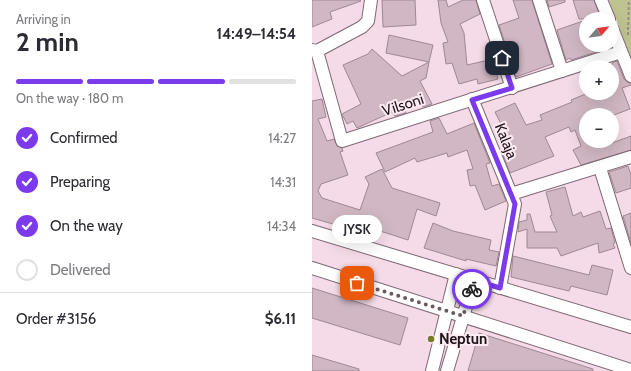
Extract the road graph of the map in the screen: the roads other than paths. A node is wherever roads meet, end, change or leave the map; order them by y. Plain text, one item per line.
1 (371, 0) edge
2 (483, 0) edge
3 (539, 0) edge
4 (601, 0) edge
5 (605, 12) edge
6 (619, 47) edge
7 (315, 50) edge
8 (621, 52) junction
9 (562, 71) junction
10 (631, 76) edge
11 (512, 88) junction
12 (472, 100) junction
13 (631, 157) edge
14 (600, 168) junction
15 (510, 194) junction
16 (312, 231) edge
17 (312, 268) edge
18 (631, 268) edge
19 (456, 274) junction
20 (474, 280) junction
21 (500, 288) junction
22 (447, 311) junction
23 (463, 316) junction
24 (631, 327) edge
25 (606, 366) edge
26 (631, 370) edge
27 (432, 371) edge
28 (447, 371) edge

1 - 7 street
2 - 11 street
3 - 9 street
4 - 5 street
6 - 8 street
7 - 12 street, Vilsoni
8 - 9 street, Vilsoni
8 - 10 street
9 - 11 street, Vilsoni
11 - 12 street, Vilsoni
12 - 15 street, Kalaja
13 - 14 street
14 - 15 street
14 - 18 street
15 - 21 street, Kalaja
16 - 19 street
17 - 22 street
19 - 20 street
19 - 22 street
20 - 21 street
20 - 23 street
21 - 24 street
22 - 23 street
22 - 27 street
23 - 25 street
23 - 28 street
25 - 26 street

